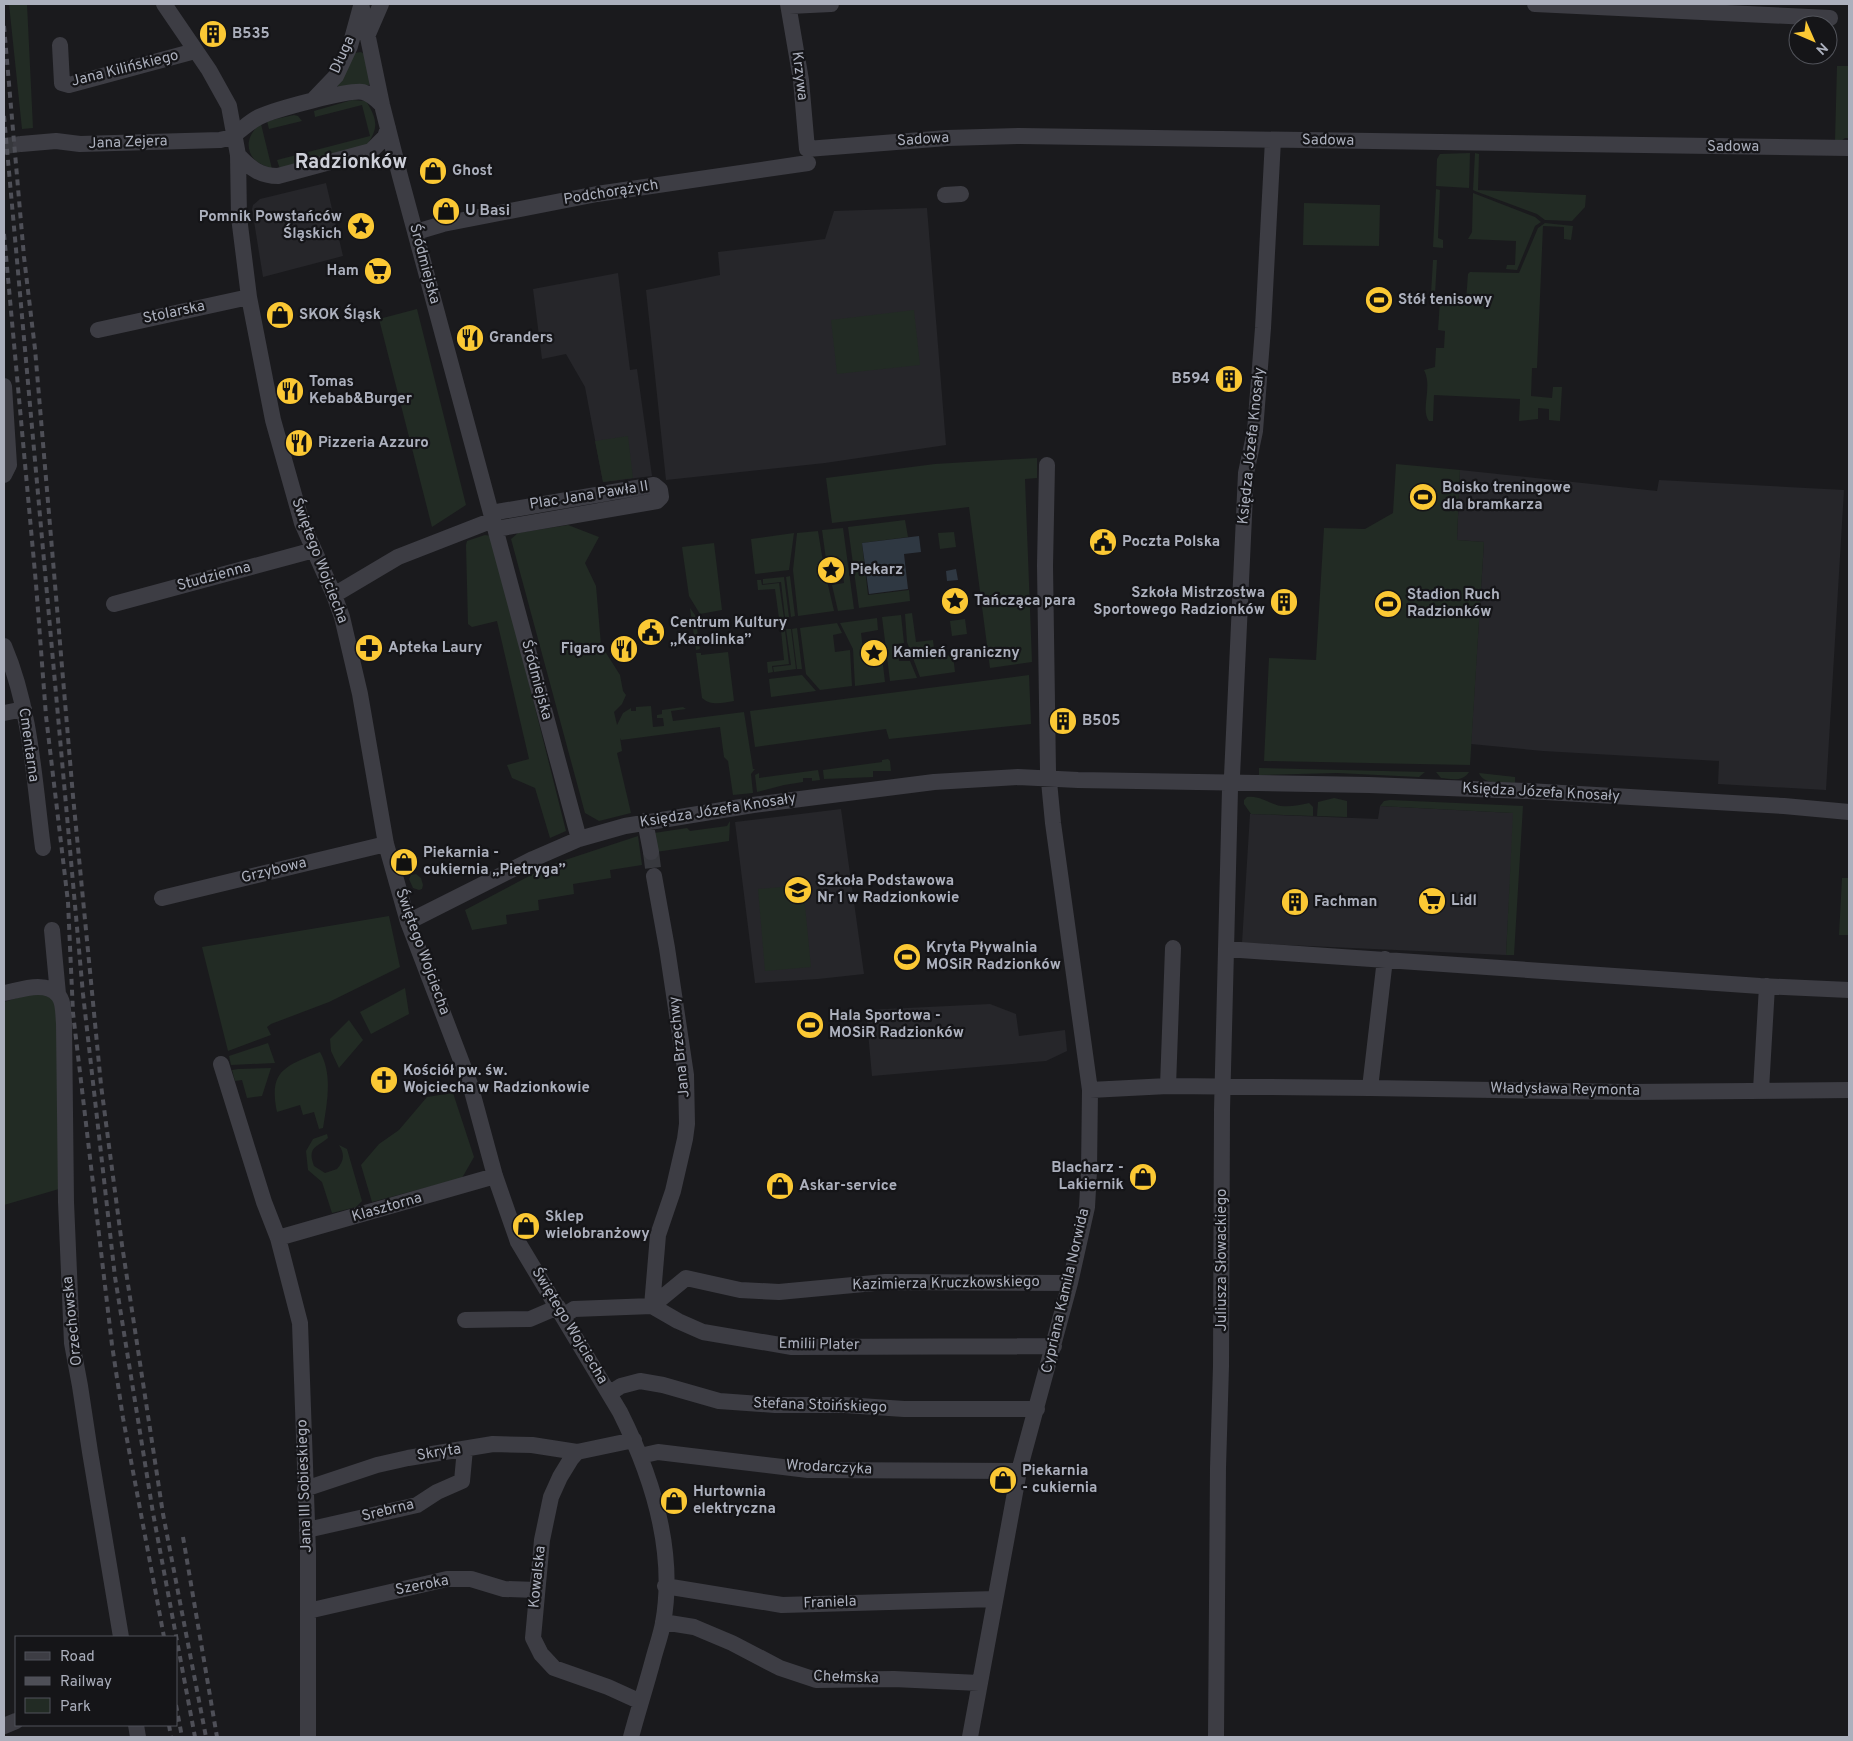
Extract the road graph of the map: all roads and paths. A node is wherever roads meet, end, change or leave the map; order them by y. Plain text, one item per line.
1 (164, 4) edge
2 (362, 4) edge
3 (381, 4) edge
4 (831, 4) edge
5 (1535, 4) edge
6 (789, 5) edge
7 (1788, 16) edge
8 (368, 34) junction
9 (60, 45) dead end
10 (195, 51) junction
11 (313, 100) junction
12 (382, 105) junction
13 (388, 128) junction
14 (235, 135) junction
15 (1273, 140) junction
16 (21, 144) tunnel mouth
17 (1849, 148) edge
18 (238, 156) junction
19 (807, 156) junction
20 (416, 232) junction
21 (249, 296) junction
22 (98, 330) dead end
23 (4, 386) edge
24 (1047, 465) dead end
25 (4, 475) edge
26 (494, 521) junction
27 (314, 550) junction
28 (334, 595) junction
29 (114, 604) dead end
30 (4, 646) edge
31 (9, 671) edge
32 (24, 709) junction
33 (4, 713) edge
34 (1048, 779) junction
35 (1232, 783) junction
36 (1849, 812) edge
37 (645, 821) junction
38 (579, 839) junction
39 (386, 844) junction
40 (42, 848) dead end
41 (651, 852) tunnel mouth
42 (654, 876) tunnel mouth
43 (162, 898) dead end
44 (408, 922) junction
45 (52, 930) dead end
46 (1173, 948) dead end
47 (1226, 949) junction
48 (1384, 959) junction
49 (1767, 986) junction
50 (1849, 990) edge
51 (4, 993) edge
52 (60, 998) junction
53 (221, 1064) dead end
54 (1168, 1086) junction
55 (1223, 1087) junction
56 (1370, 1088) junction
57 (1090, 1090) junction
58 (1761, 1090) junction
59 (1849, 1090) edge
60 (495, 1176) junction
61 (278, 1238) junction
62 (1070, 1283) junction
63 (652, 1306) junction
64 (561, 1312) junction
65 (465, 1320) dead end
66 (1054, 1346) junction
67 (610, 1393) junction
68 (1036, 1409) junction
69 (634, 1440) junction
70 (465, 1449) junction
71 (577, 1452) junction
72 (640, 1456) junction
73 (1019, 1472) junction
74 (305, 1489) junction
75 (307, 1530) junction
76 (665, 1586) junction
77 (537, 1590) junction
78 (995, 1599) junction
79 (308, 1611) junction
80 (663, 1622) junction
81 (121, 1636) edge
82 (980, 1683) junction
83 (641, 1702) junction
84 (308, 1737) edge
85 (631, 1737) edge
86 (970, 1737) edge
87 (1216, 1737) edge

1 - 10 street, Świętego Wojciecha
2 - 8 street, Śródmiejska
2 - 11 street, Długa
3 - 8 street, Długa
4 - 6 street
5 - 7 street
6 - 19 street, Krzywa
8 - 12 street, Śródmiejska
9 - 10 street, Jana Kilińskiego
10 - 14 street, Świętego Wojciecha
11 - 12 street
11 - 14 street
12 - 13 street, Śródmiejska
13 - 18 street
13 - 20 street, Śródmiejska
14 - 16 street, Jana Zejera
14 - 18 street, Świętego Wojciecha
15 - 17 street, Sadowa
15 - 19 street, Sadowa
15 - 35 street, Księdza Józefa Knosały
18 - 21 street, Świętego Wojciecha
19 - 20 street, Podchorążych
20 - 26 street, Śródmiejska
21 - 22 street, Stolarska
21 - 27 street, Świętego Wojciecha
23 - 25 street
24 - 34 street
26 - 26 street, Plac Jana Pawła II
26 - 28 street
26 - 38 street, Śródmiejska
27 - 28 street, Świętego Wojciecha
27 - 29 street, Studzienna
28 - 39 street, Świętego Wojciecha
30 - 31 street, Cmentarna
31 - 32 street, Cmentarna
32 - 33 street
32 - 40 street, Cmentarna
34 - 35 street, Księdza Józefa Knosały
34 - 37 street, Księdza Józefa Knosały
34 - 57 street, Cypriana Kamila Norwida
35 - 36 street, Księdza Józefa Knosały
35 - 47 street, Juliusza Słowackiego
37 - 38 street, Księdza Józefa Knosały
37 - 41 street
38 - 44 street, Księdza Józefa Knosały
39 - 43 street, Grzybowa
39 - 44 street, Świętego Wojciecha
42 - 63 street, Jana Brzechwy
44 - 60 street, Świętego Wojciecha
45 - 52 street, Orzechowska
46 - 54 street
47 - 48 street
47 - 55 street, Juliusza Słowackiego
48 - 49 street
48 - 56 street
49 - 50 street
49 - 58 street
51 - 52 street
52 - 81 street, Orzechowska
53 - 61 street, Jana III Sobieskiego
54 - 55 street, Władysława Reymonta
54 - 57 street, Władysława Reymonta
55 - 56 street, Władysława Reymonta
55 - 87 street, Juliusza Słowackiego
56 - 58 street, Władysława Reymonta
57 - 62 street, Cypriana Kamila Norwida
58 - 59 street, Władysława Reymonta
60 - 61 street, Klasztorna
60 - 64 street, Świętego Wojciecha
61 - 74 street, Jana III Sobieskiego
62 - 63 street, Kazimierza Kruczkowskiego
62 - 66 street, Cypriana Kamila Norwida
63 - 64 street
63 - 66 street, Emilii Plater
64 - 65 street
64 - 67 street, Świętego Wojciecha
66 - 68 street, Cypriana Kamila Norwida
67 - 68 street, Stefana Stoińskiego
67 - 69 street, Świętego Wojciecha
68 - 73 street, Cypriana Kamila Norwida
69 - 71 street
69 - 72 street, Świętego Wojciecha
70 - 71 street, Skryta
70 - 74 street, Skryta
70 - 75 street, Srebrna
71 - 77 street, Kowalska
72 - 73 street, Wrodarczyka
72 - 76 street, Świętego Wojciecha
73 - 78 street, Cypriana Kamila Norwida
74 - 75 street, Jana III Sobieskiego
75 - 79 street, Jana III Sobieskiego
76 - 78 street, Franiela
76 - 80 street, Świętego Wojciecha
77 - 79 street, Szeroka
77 - 83 street, Kowalska
78 - 82 street, Cypriana Kamila Norwida
79 - 84 street, Jana III Sobieskiego
80 - 82 street, Chełmska
80 - 83 street, Świętego Wojciecha
82 - 86 street, Cypriana Kamila Norwida
83 - 85 street, Świętego Wojciecha

